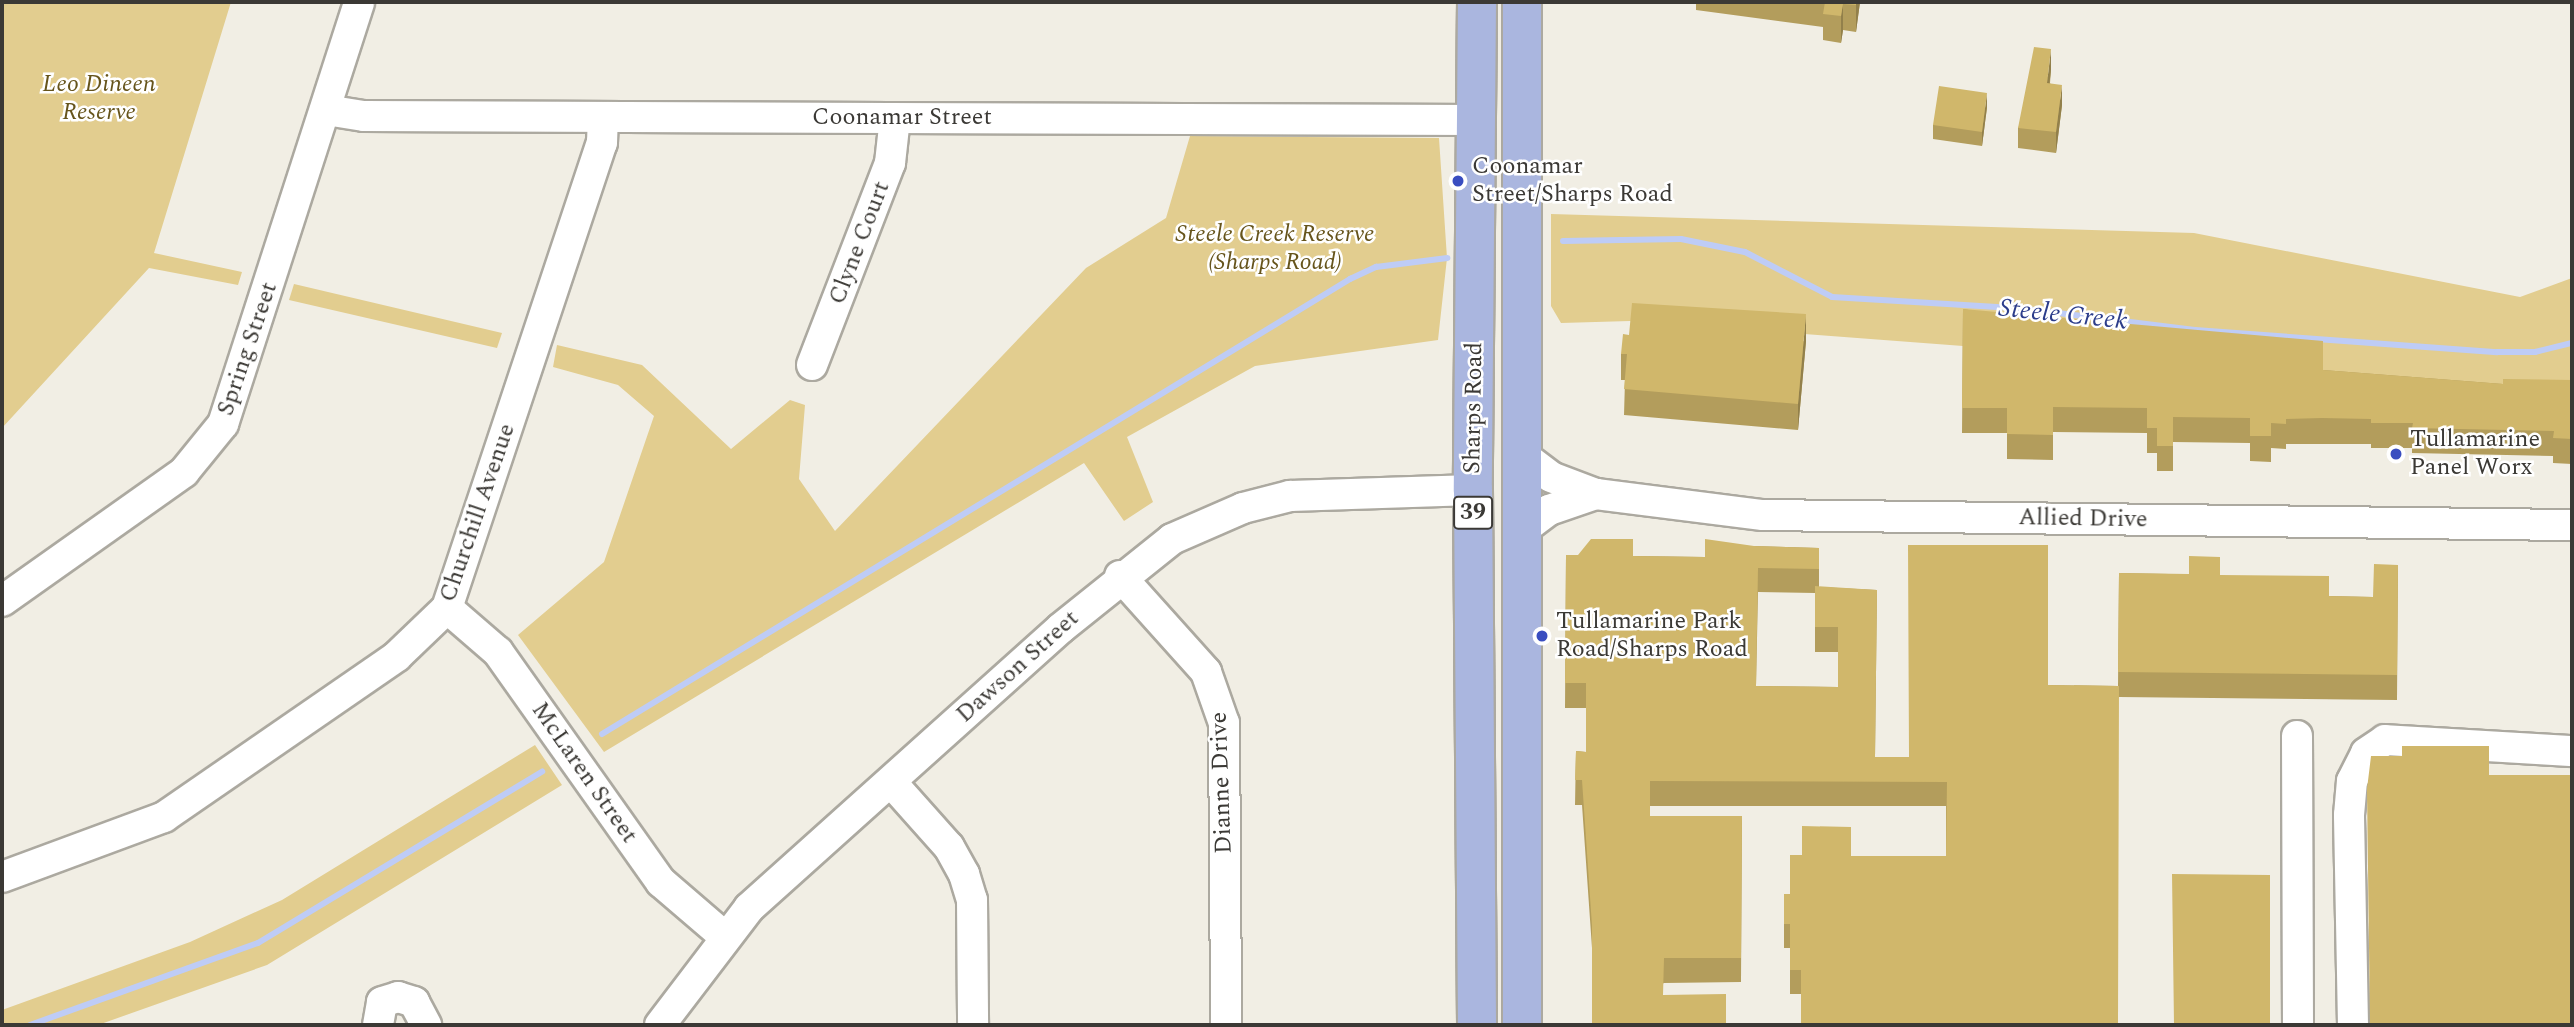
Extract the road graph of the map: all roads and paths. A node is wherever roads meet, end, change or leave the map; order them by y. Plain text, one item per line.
1 (359, 2) edge
2 (1477, 2) edge
3 (1522, 2) edge
4 (326, 110) junction
5 (603, 117) junction
6 (895, 118) junction
7 (1478, 120) junction
8 (812, 365) dead end
9 (1520, 401) junction
10 (1521, 454) junction
11 (1473, 490) junction
12 (1596, 494) junction
13 (2572, 525) edge
14 (1521, 531) junction
15 (1120, 576) junction
16 (2, 601) edge
17 (447, 608) junction
18 (2297, 736) dead end
19 (2572, 751) edge
20 (891, 782) junction
21 (2, 877) edge
22 (724, 936) junction
23 (378, 1025) edge
24 (426, 1025) edge
25 (660, 1025) edge
26 (974, 1025) edge
27 (1226, 1025) edge
28 (1477, 1025) edge
29 (1522, 1025) edge
30 (2298, 1025) edge
31 (2353, 1025) edge

1 - 4 street, Spring Street
2 - 7 main road, Sharps Road / 39
3 - 9 main road, Sharps Road / 39
4 - 5 street, Coonamar Street
4 - 16 street, Spring Street
5 - 6 street, Coonamar Street
5 - 17 street, Churchill Avenue
6 - 7 street, Coonamar Street
6 - 8 street, Clyne Court
7 - 11 main road, Sharps Road / 39
9 - 10 main road, Sharps Road / 39
9 - 11 main road
10 - 12 street, Allied Drive
10 - 14 main road, Sharps Road / 39
11 - 15 street, Dawson Street
11 - 28 main road, Sharps Road / 39
12 - 13 street, Allied Drive
12 - 14 street, Allied Drive
14 - 29 main road, Sharps Road / 39
15 - 20 street, Dawson Street
15 - 27 street, Dianne Drive
17 - 21 street, Churchill Avenue
17 - 22 street, McLaren Street
18 - 30 street
19 - 31 street
20 - 22 street, Dawson Street
20 - 26 street
22 - 25 street, Dawson Street
23 - 24 street

